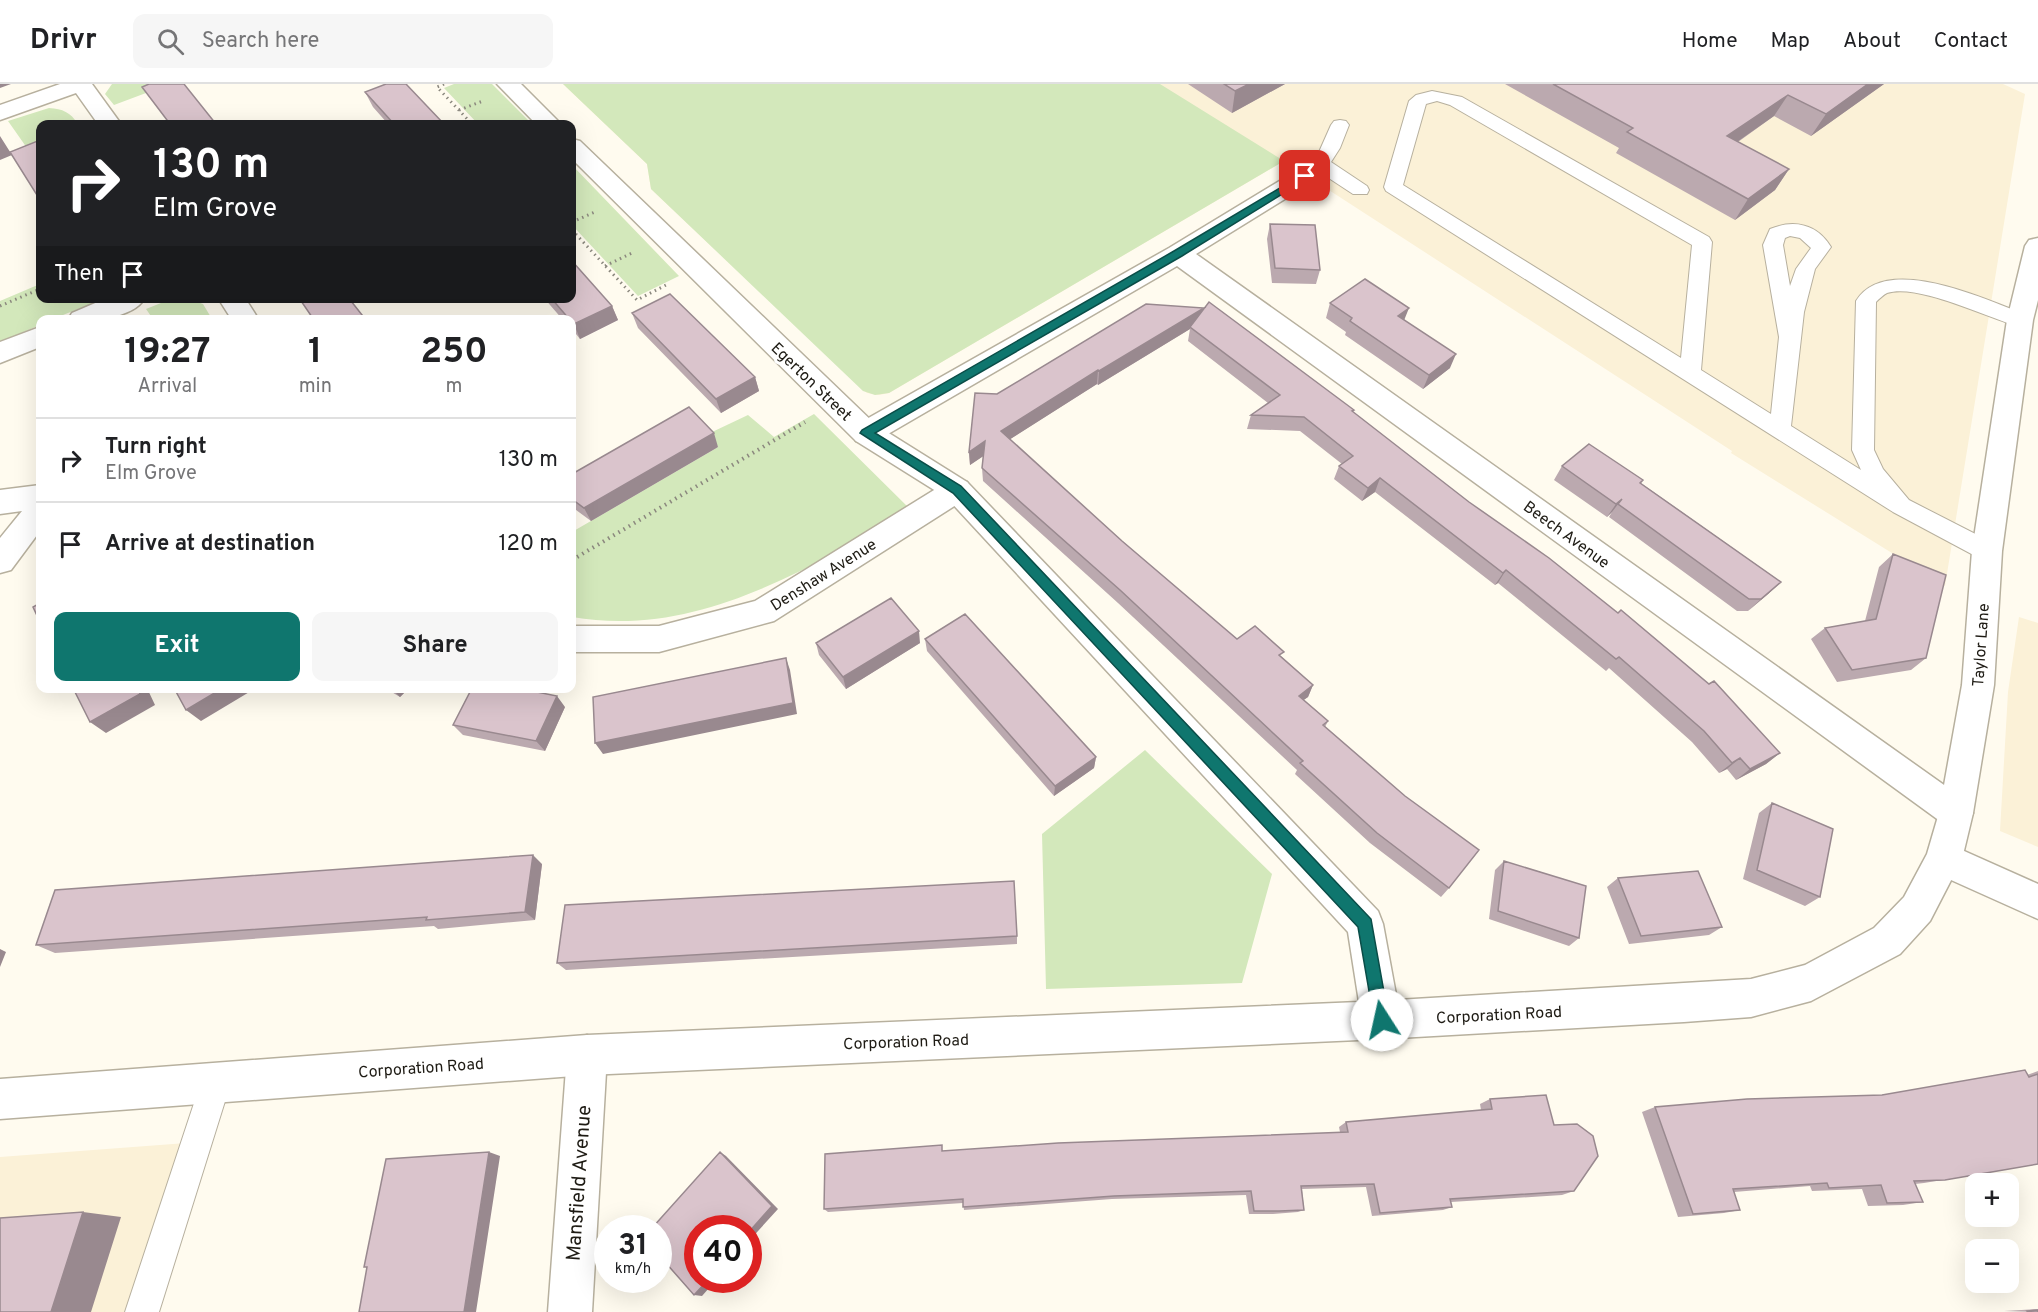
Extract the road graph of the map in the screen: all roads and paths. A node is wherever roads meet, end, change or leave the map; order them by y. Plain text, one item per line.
1 (81, 84) edge
2 (444, 84) edge
3 (507, 84) edge
4 (0, 113) edge
5 (106, 120) edge
6 (468, 120) edge
7 (545, 120) edge
8 (1340, 125) dead end
9 (576, 150) edge
10 (1313, 170) junction
11 (1360, 190) dead end
12 (576, 234) edge
13 (2038, 246) edge
14 (1178, 254) junction
15 (697, 270) junction
16 (36, 291) edge
17 (120, 303) edge
18 (0, 306) edge
19 (93, 315) edge
20 (2020, 320) junction
21 (1788, 335) junction
22 (36, 338) edge
23 (0, 353) edge
24 (1690, 372) junction
25 (837, 404) junction
26 (1780, 432) junction
27 (866, 433) junction
28 (957, 490) junction
29 (36, 497) edge
30 (0, 502) edge
31 (1901, 506) junction
32 (36, 516) edge
33 (1987, 551) junction
34 (576, 559) edge
35 (0, 561) edge
36 (576, 639) edge
37 (1956, 813) junction
38 (1944, 859) junction
39 (2038, 902) edge
40 (1811, 982) joint
41 (1382, 1020) junction
42 (587, 1055) junction
43 (216, 1082) junction
44 (0, 1099) edge
45 (142, 1312) edge
46 (570, 1312) edge

1 - 4 street
1 - 5 street
2 - 6 path
3 - 7 street
8 - 10 lane
9 - 15 street, Egerton Street
10 - 11 lane
10 - 14 street
12 - 15 path
13 - 20 street, Taylor Lane
14 - 27 street
14 - 37 street, Beech Avenue
15 - 25 street, Egerton Street
16 - 18 path
17 - 19 street
20 - 31 lane
20 - 33 street, Taylor Lane
21 - 21 lane
21 - 26 lane
22 - 23 street
24 - 24 lane
24 - 26 lane
25 - 27 street, Egerton Street
25 - 34 path
26 - 31 lane
27 - 28 street, Egerton Street
28 - 36 street, Denshaw Avenue
28 - 41 street, Egerton Street
29 - 30 street
31 - 33 lane
32 - 35 street
33 - 37 street, Taylor Lane
37 - 38 street, Taylor Lane
38 - 39 street
38 - 40 street, Taylor Lane
40 - 41 street, Corporation Road
41 - 42 street, Corporation Road
42 - 43 street, Corporation Road
42 - 46 street, Mansfield Avenue
43 - 44 street, Corporation Road
43 - 45 lane

